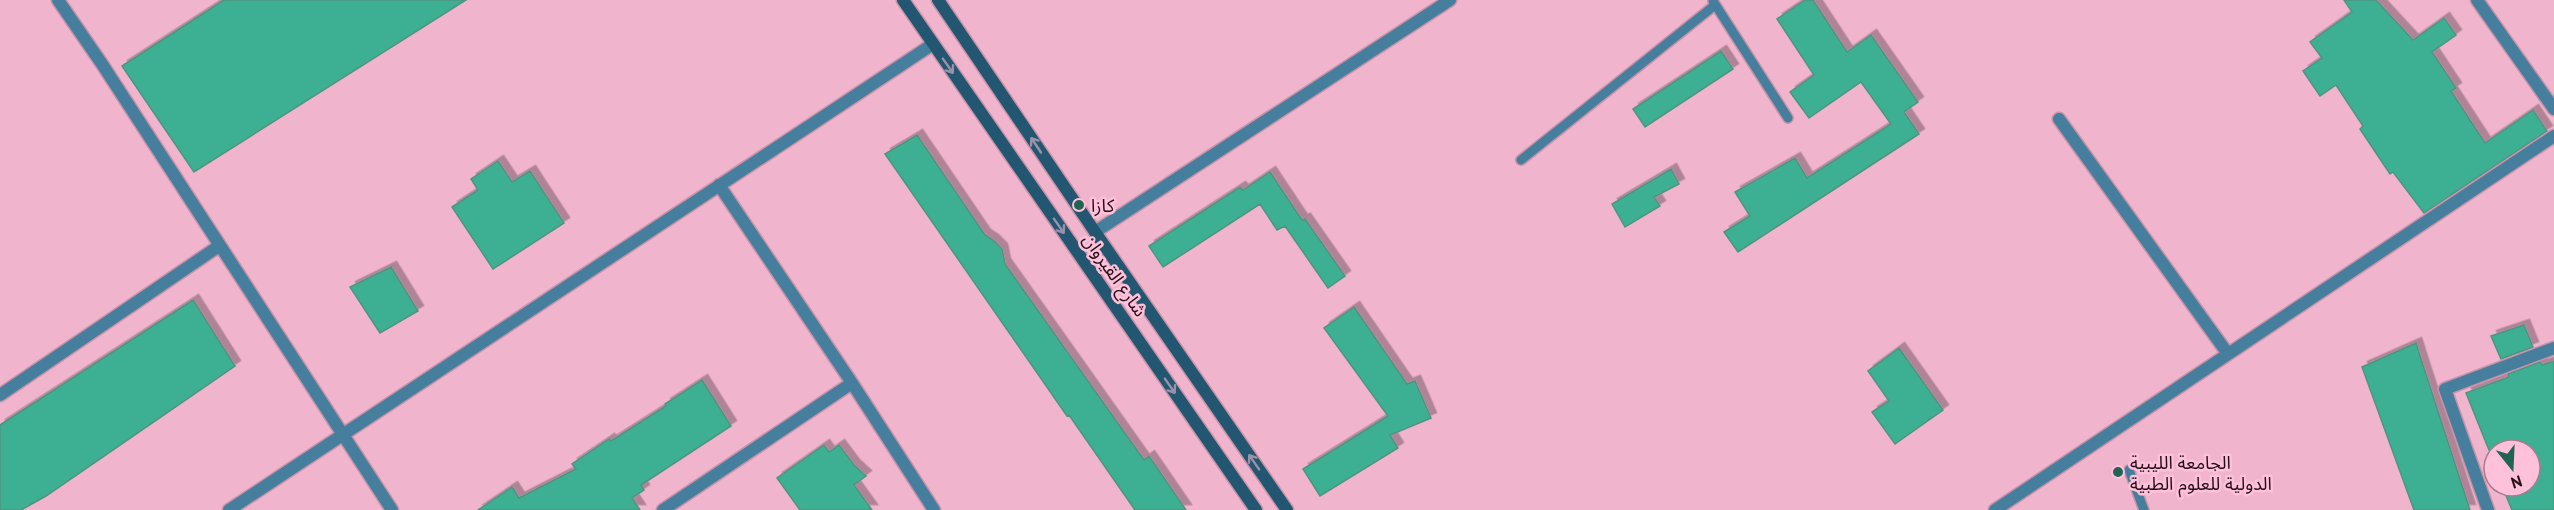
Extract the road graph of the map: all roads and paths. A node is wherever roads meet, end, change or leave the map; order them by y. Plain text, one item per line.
1 (57, 0) edge
2 (903, 0) edge
3 (938, 0) edge
4 (1450, 0) edge
5 (2477, 0) edge
6 (1713, 3) edge
7 (933, 44) junction
8 (2554, 109) edge
9 (1788, 118) dead end
10 (2059, 119) dead end
11 (2554, 136) edge
12 (1521, 160) dead end
13 (719, 185) junction
14 (1095, 232) junction
15 (219, 246) junction
16 (2554, 348) edge
17 (2229, 354) junction
18 (852, 383) junction
19 (0, 395) edge
20 (343, 435) junction
21 (2129, 470) dead end
22 (229, 510) edge
23 (392, 510) edge
24 (663, 510) edge
25 (934, 510) edge
26 (1256, 510) edge
27 (1287, 510) edge
28 (1995, 510) edge
29 (2144, 510) edge
30 (2488, 510) edge

1 - 15 street
2 - 7 main road, شارع القيروان
14 -> 3 main road, شارع القيروان
4 - 14 street
5 - 8 street
6 - 9 lane
6 - 12 lane
7 - 13 street
7 -> 26 main road, شارع القيروان
10 - 17 street
11 - 17 street
13 - 18 street
13 - 20 street
27 -> 14 main road, شارع القيروان
15 - 19 street
15 - 20 street
16 - 30 street
17 - 28 street
18 - 24 street
18 - 25 street
20 - 22 street
20 - 23 street
21 - 29 lane

